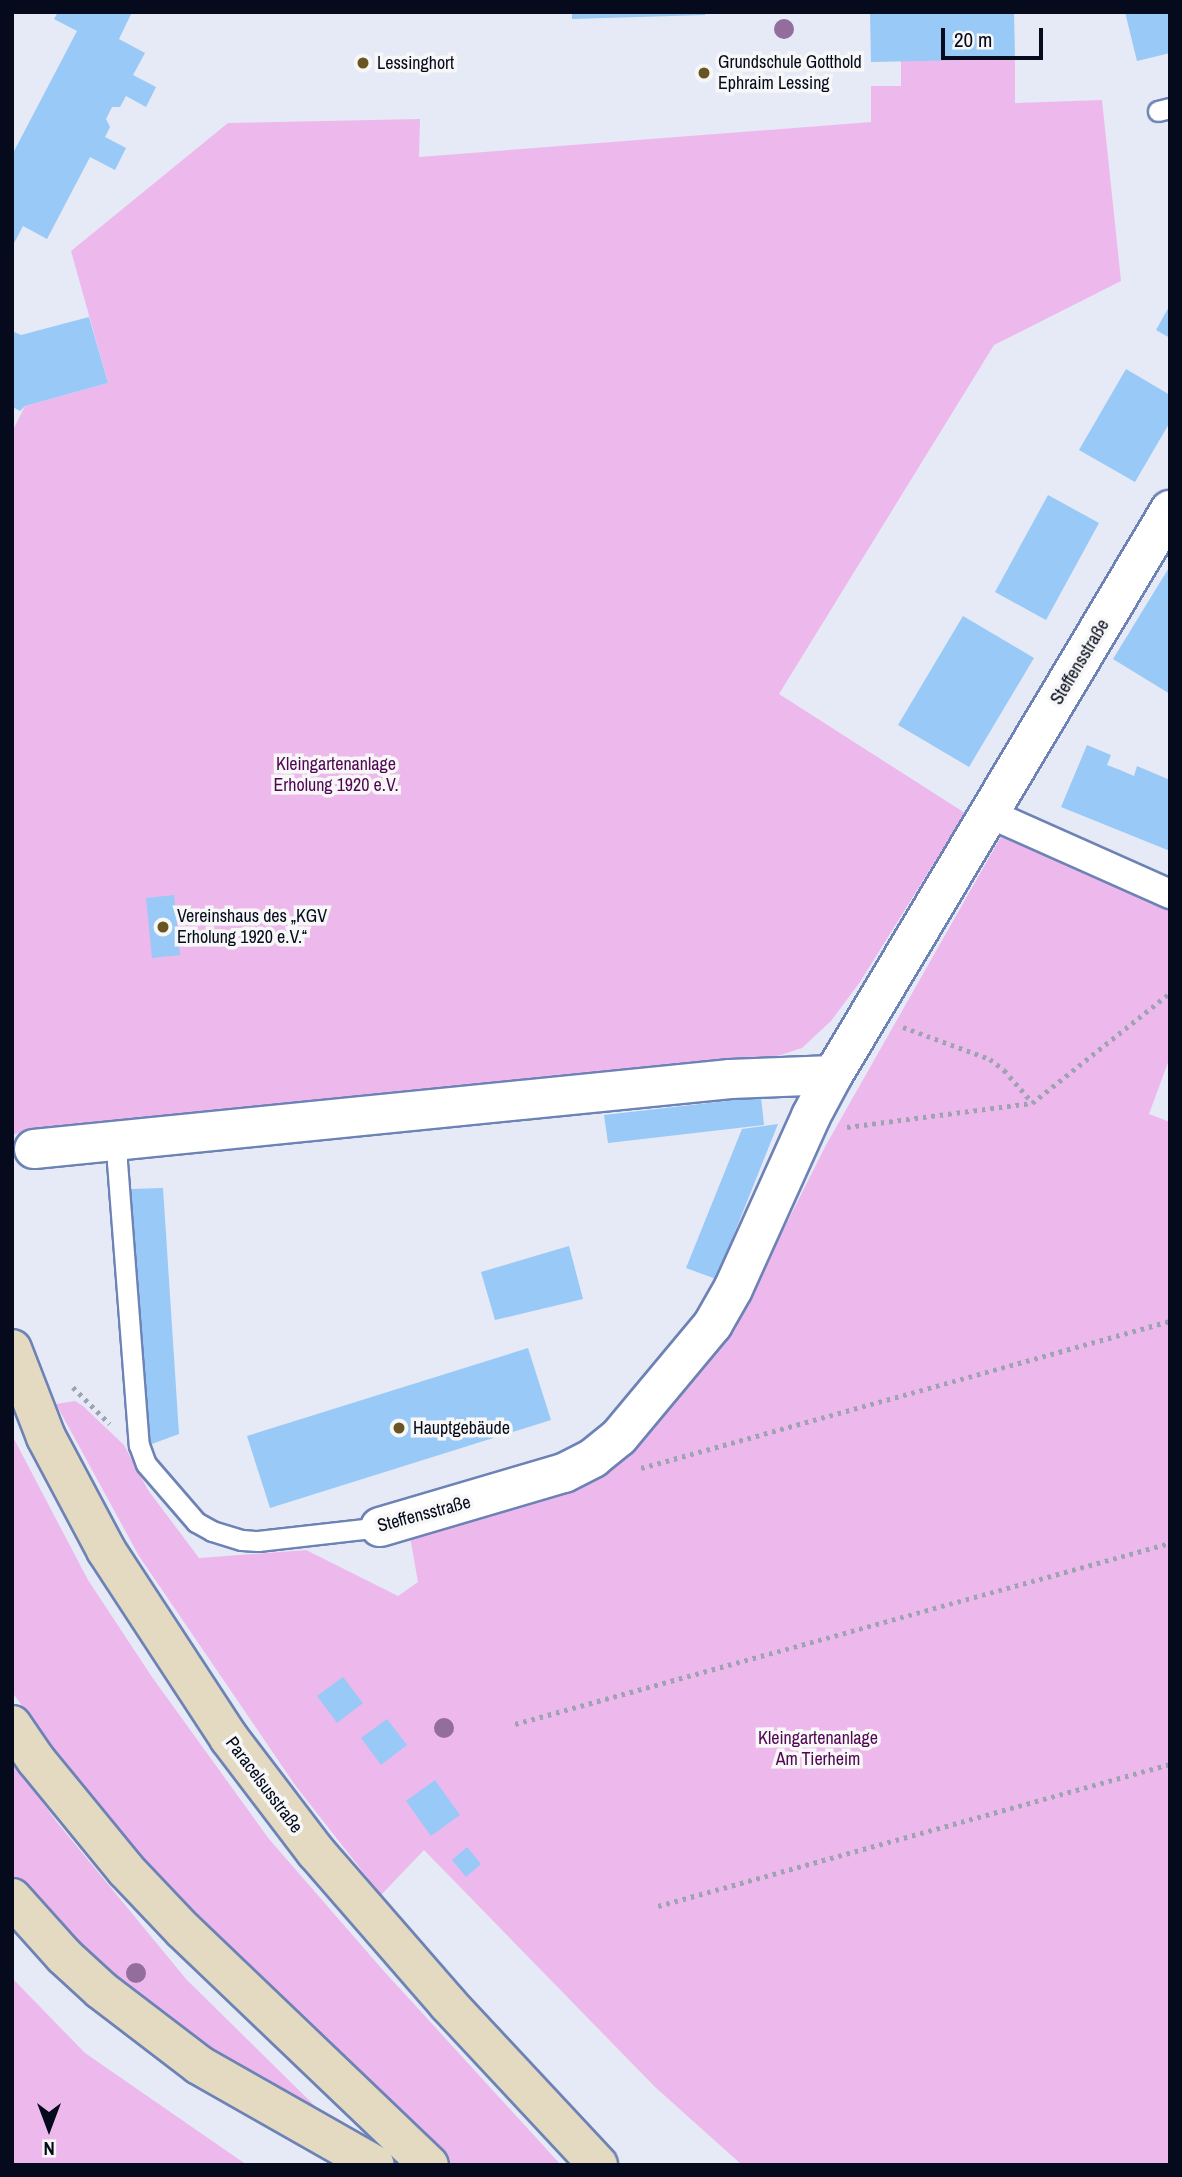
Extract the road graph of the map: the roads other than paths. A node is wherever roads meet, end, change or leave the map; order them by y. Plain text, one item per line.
1 (1170, 510) edge
2 (990, 814) junction
3 (1170, 894) edge
4 (834, 1074) junction
5 (118, 1141) junction
6 (34, 1149) dead end
7 (12, 1349) edge
8 (12, 1402) edge
9 (46, 1437) junction
10 (380, 1527) joint
11 (12, 1725) edge
12 (12, 1898) edge
13 (375, 2165) edge
14 (429, 2165) edge
15 (598, 2165) edge

1 - 2 street, Steffensstraße
2 - 3 street
2 - 4 street, Steffensstraße
4 - 5 street
4 - 10 street, Steffensstraße
5 - 6 street
5 - 10 lane, Steffensstraße
7 - 9 main road, Paracelsusstraße
8 - 9 main road
9 - 15 main road, Paracelsusstraße
11 - 14 main road
12 - 13 main road

